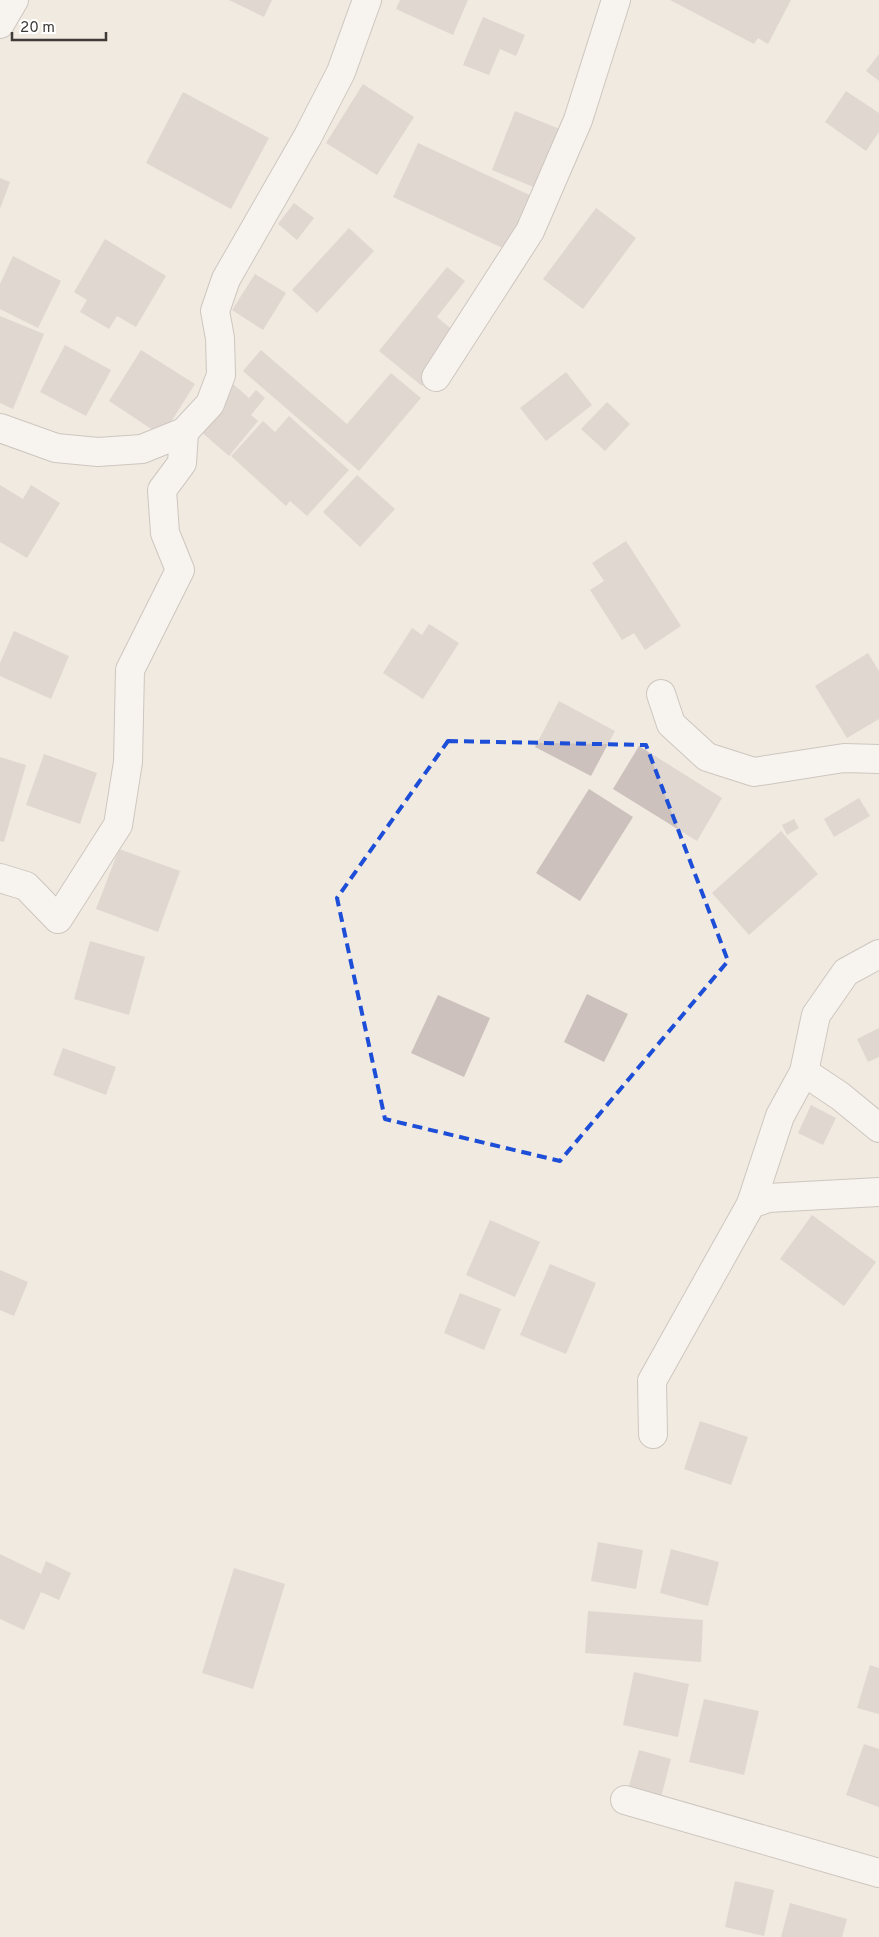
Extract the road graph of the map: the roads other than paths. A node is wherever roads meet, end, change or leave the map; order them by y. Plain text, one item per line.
1 (14, 0) edge
2 (367, 0) edge
3 (616, 0) edge
4 (0, 24) edge
5 (436, 377) dead end
6 (0, 428) edge
7 (184, 432) junction
8 (661, 694) dead end
9 (879, 759) edge
10 (0, 878) edge
11 (879, 954) edge
12 (804, 1072) junction
13 (879, 1128) edge
14 (879, 1192) edge
15 (750, 1204) junction
16 (654, 1434) dead end
17 (626, 1800) dead end
18 (879, 1873) edge

1 - 4 street
2 - 7 street
3 - 5 street
6 - 7 street
7 - 10 street
8 - 9 street
11 - 12 street
12 - 13 street
12 - 15 street
14 - 15 street
15 - 16 street
17 - 18 street

